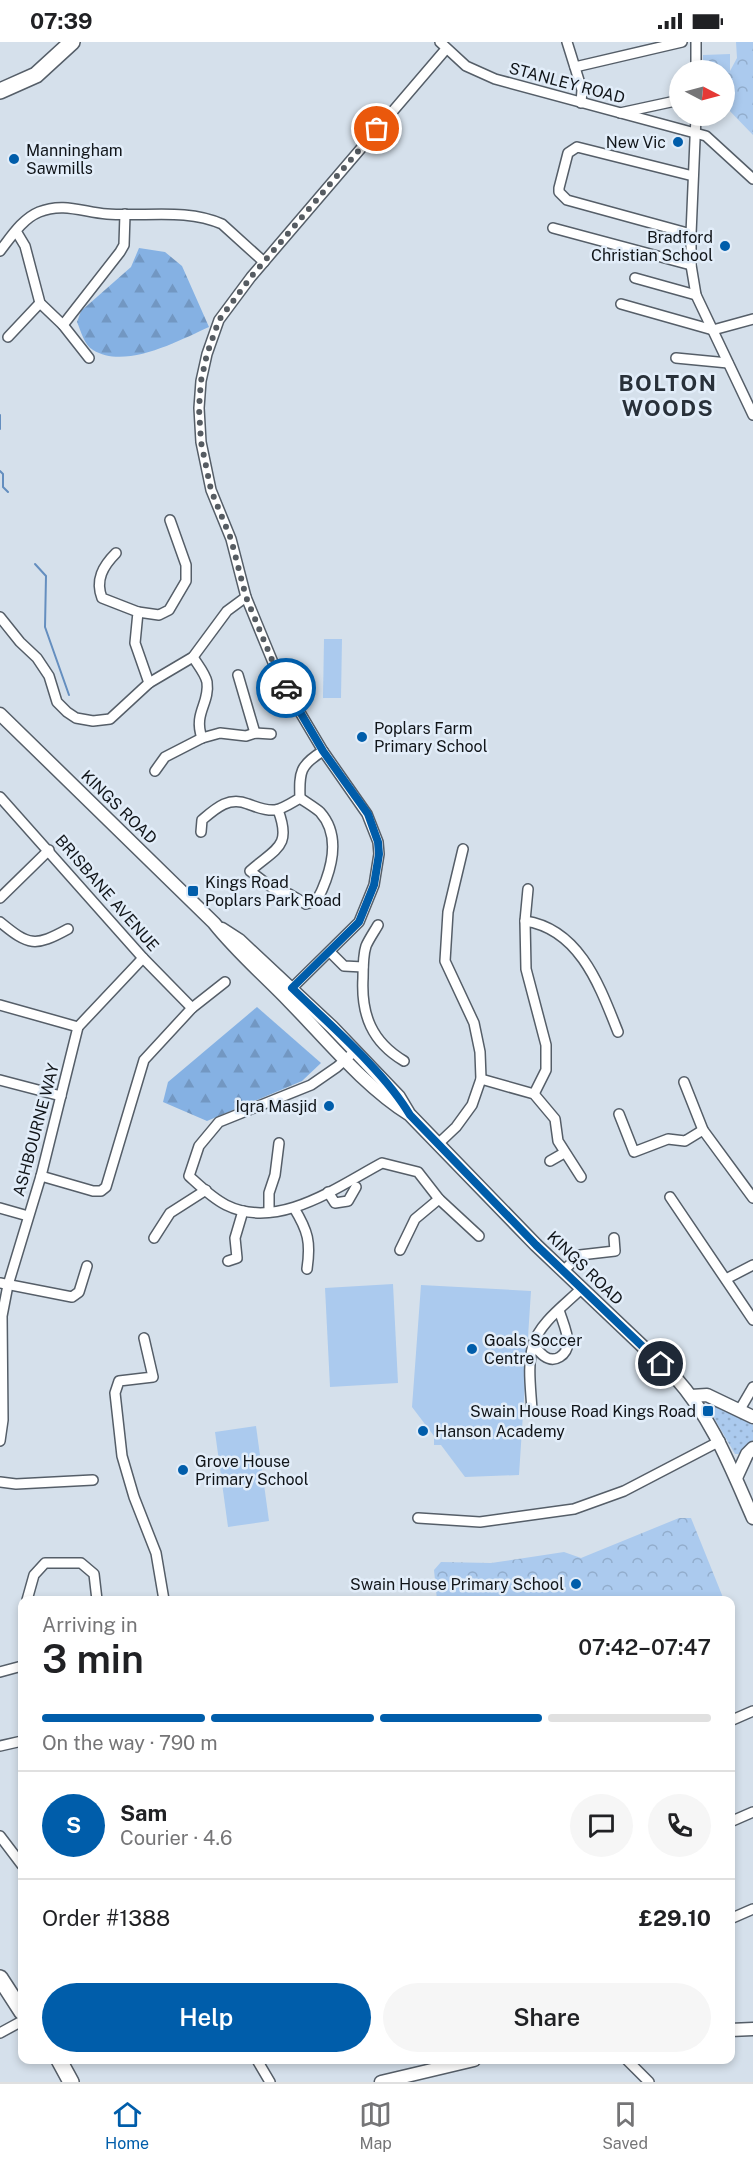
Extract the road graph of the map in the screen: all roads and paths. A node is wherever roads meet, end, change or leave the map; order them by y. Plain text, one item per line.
1 (72, 42) edge
2 (567, 42) edge
3 (682, 42) edge
4 (696, 42) edge
5 (443, 46) edge
6 (696, 60) edge
7 (575, 67) junction
8 (0, 91) edge
9 (669, 102) edge
10 (581, 103) junction
11 (619, 113) junction
12 (696, 126) edge
13 (696, 134) junction
14 (693, 176) junction
15 (753, 179) edge
16 (125, 214) junction
17 (553, 228) dead end
18 (16, 231) junction
19 (691, 234) junction
20 (0, 251) edge
21 (264, 262) junction
22 (691, 264) junction
23 (635, 278) dead end
24 (696, 295) junction
25 (40, 303) junction
26 (621, 304) dead end
27 (753, 319) edge
28 (63, 325) junction
29 (713, 330) junction
30 (8, 337) dead end
31 (89, 358) dead end
32 (676, 358) dead end
33 (728, 363) junction
34 (753, 415) edge
35 (170, 520) dead end
36 (116, 553) dead end
37 (246, 597) junction
38 (138, 612) junction
39 (0, 616) edge
40 (192, 657) junction
41 (238, 675) dead end
42 (148, 683) junction
43 (0, 714) edge
44 (255, 733) junction
45 (271, 734) dead end
46 (202, 738) junction
47 (323, 751) junction
48 (155, 771) dead end
49 (0, 798) edge
50 (300, 798) junction
51 (278, 810) junction
52 (201, 832) dead end
53 (463, 849) dead end
54 (49, 850) junction
55 (528, 888) dead end
56 (0, 898) edge
57 (525, 921) junction
58 (0, 922) edge
59 (378, 925) dead end
60 (68, 929) dead end
61 (330, 952) junction
62 (143, 958) junction
63 (363, 967) junction
64 (225, 982) dead end
65 (288, 992) junction
66 (0, 1005) edge
67 (192, 1008) junction
68 (78, 1027) junction
69 (618, 1032) dead end
70 (351, 1055) junction
71 (404, 1061) dead end
72 (481, 1079) junction
73 (0, 1080) edge
74 (684, 1082) dead end
75 (534, 1094) junction
76 (61, 1095) junction
77 (619, 1114) dead end
78 (703, 1130) junction
79 (279, 1143) dead end
80 (438, 1144) junction
81 (564, 1153) junction
82 (550, 1161) dead end
83 (40, 1176) junction
84 (581, 1177) dead end
85 (356, 1187) dead end
86 (206, 1190) junction
87 (328, 1191) junction
88 (670, 1197) dead end
89 (753, 1198) edge
90 (439, 1199) junction
91 (0, 1208) edge
92 (294, 1208) junction
93 (243, 1210) junction
94 (269, 1212) junction
95 (28, 1216) junction
96 (161, 1234) dead end
97 (479, 1236) dead end
98 (614, 1238) dead end
99 (400, 1250) dead end
100 (228, 1261) dead end
101 (753, 1265) edge
102 (87, 1266) dead end
103 (307, 1269) dead end
104 (563, 1271) junction
105 (726, 1279) junction
106 (4, 1284) edge
107 (582, 1288) junction
108 (559, 1310) junction
109 (753, 1320) edge
110 (144, 1338) dead end
111 (1, 1344) edge
112 (533, 1345) junction
113 (753, 1387) edge
114 (691, 1396) junction
115 (532, 1411) dead end
116 (739, 1411) junction
117 (753, 1417) edge
118 (720, 1441) junction
119 (0, 1442) edge
120 (753, 1448) edge
121 (736, 1478) junction
122 (93, 1480) dead end
123 (0, 1482) edge
124 (418, 1518) dead end
125 (753, 1518) edge
126 (28, 1596) edge
127 (97, 1596) edge
128 (163, 1596) edge
129 (18, 1667) edge
130 (0, 1672) edge
131 (753, 1711) edge
132 (735, 1719) edge
133 (18, 1742) edge
134 (0, 1746) edge
135 (753, 1812) edge
136 (735, 1820) edge
137 (0, 1836) edge
138 (18, 1860) edge
139 (753, 1909) edge
140 (735, 1917) edge
141 (0, 1978) edge
142 (18, 2006) edge
143 (18, 2023) edge
144 (753, 2029) edge
145 (735, 2030) edge
146 (0, 2033) edge
147 (61, 2064) edge
148 (259, 2064) edge
149 (447, 2064) edge
150 (631, 2064) edge
151 (71, 2082) edge
152 (270, 2082) edge
153 (381, 2082) edge
154 (650, 2082) edge

1 - 8 main road
2 - 7 street
3 - 7 street
4 - 6 street
5 - 10 street, STANLEY ROAD
5 - 21 street
7 - 10 street
9 - 11 street
10 - 11 street, STANLEY ROAD
11 - 13 street, STANLEY ROAD
12 - 13 street
13 - 14 street
13 - 15 street, STANLEY ROAD
14 - 19 street
14 - 19 street
16 - 18 street
16 - 21 street
16 - 28 street
17 - 22 street
18 - 20 street
18 - 25 street
19 - 22 street
21 - 37 street
22 - 24 street
23 - 24 street
24 - 29 street
25 - 28 street
25 - 30 street
26 - 29 street
27 - 29 street
28 - 31 street
29 - 33 street
32 - 33 street
33 - 34 street
35 - 38 street
36 - 38 street
37 - 40 street
37 - 47 street
38 - 42 street
39 - 42 street
40 - 42 street
40 - 46 street
41 - 44 street
43 - 65 street, KINGS ROAD
44 - 45 street
44 - 46 street
46 - 48 street
47 - 50 street
47 - 61 street
49 - 54 street, BRISBANE AVENUE
50 - 51 street
50 - 51 street
51 - 52 street
53 - 72 street
54 - 56 street
54 - 62 street, BRISBANE AVENUE
55 - 57 street
57 - 69 street
57 - 75 street
58 - 60 street
59 - 63 street
61 - 63 street
61 - 65 street
62 - 67 street, BRISBANE AVENUE
62 - 68 street, ASHBOURNE WAY
63 - 71 street
64 - 67 street
65 - 70 street, KINGS ROAD
66 - 68 street
67 - 83 street
68 - 76 street, ASHBOURNE WAY
70 - 80 street, KINGS ROAD
70 - 86 street
72 - 75 street
72 - 80 street
73 - 76 street
74 - 78 street
75 - 81 street
76 - 83 street, ASHBOURNE WAY
77 - 78 street
78 - 89 street
79 - 94 street
80 - 104 street, KINGS ROAD
81 - 82 street
81 - 84 street
83 - 95 street, ASHBOURNE WAY
85 - 87 street
86 - 93 street
86 - 96 street
87 - 90 street
87 - 92 street
88 - 105 street
90 - 97 street
90 - 99 street
91 - 95 street
92 - 94 street
92 - 103 street
93 - 94 street
93 - 100 street
95 - 106 street, ASHBOURNE WAY
98 - 104 street
101 - 105 street
102 - 106 street
104 - 107 street, KINGS ROAD
105 - 109 street
106 - 111 street, ASHBOURNE WAY
107 - 108 street
107 - 114 street, KINGS ROAD
108 - 112 street
108 - 112 street
110 - 128 street
111 - 119 street, ASHBOURNE WAY
112 - 115 street
113 - 116 street
114 - 116 street
114 - 118 street, KINGS ROAD
116 - 117 street
118 - 121 street, KINGS ROAD
118 - 124 street
120 - 121 street
121 - 125 street, KINGS ROAD
122 - 123 street
126 - 127 street
129 - 130 street
131 - 132 street
133 - 134 street
135 - 136 street
137 - 138 street
139 - 140 street
141 - 142 main road
143 - 146 street
144 - 145 street
147 - 151 main road
148 - 152 street
149 - 153 street
150 - 154 street

